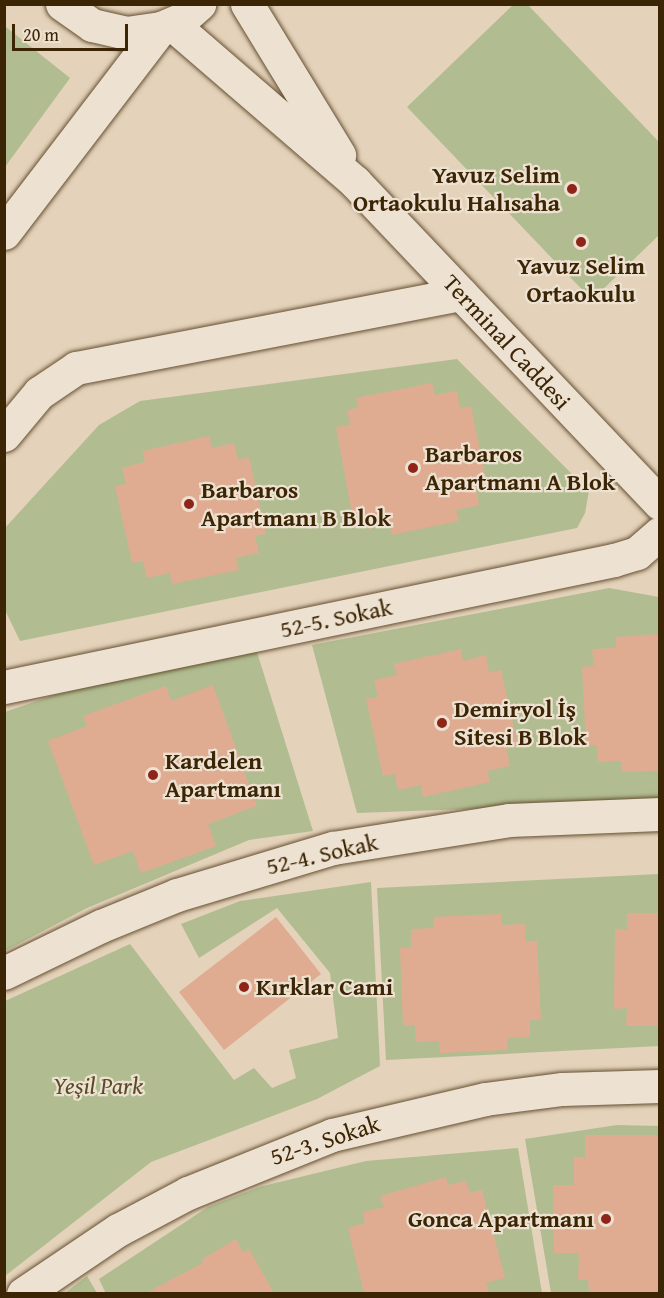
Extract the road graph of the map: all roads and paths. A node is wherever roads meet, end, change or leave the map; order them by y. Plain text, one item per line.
1 (62, 4) edge
2 (199, 4) edge
3 (247, 4) edge
4 (167, 26) junction
5 (355, 182) junction
6 (4, 233) edge
7 (461, 294) junction
8 (4, 435) edge
9 (660, 503) edge
10 (660, 533) edge
11 (4, 687) edge
12 (660, 814) edge
13 (4, 973) edge
14 (660, 1086) edge
15 (23, 1293) edge

1 - 4 street
2 - 4 street
3 - 5 street, Terminal Caddesi
4 - 5 street, Terminal Caddesi
4 - 6 street
5 - 7 street, Terminal Caddesi
7 - 8 street
7 - 9 street, Terminal Caddesi
10 - 11 street, 52-5. Sokak
12 - 13 street, 52-4. Sokak
14 - 15 street, 52-3. Sokak

